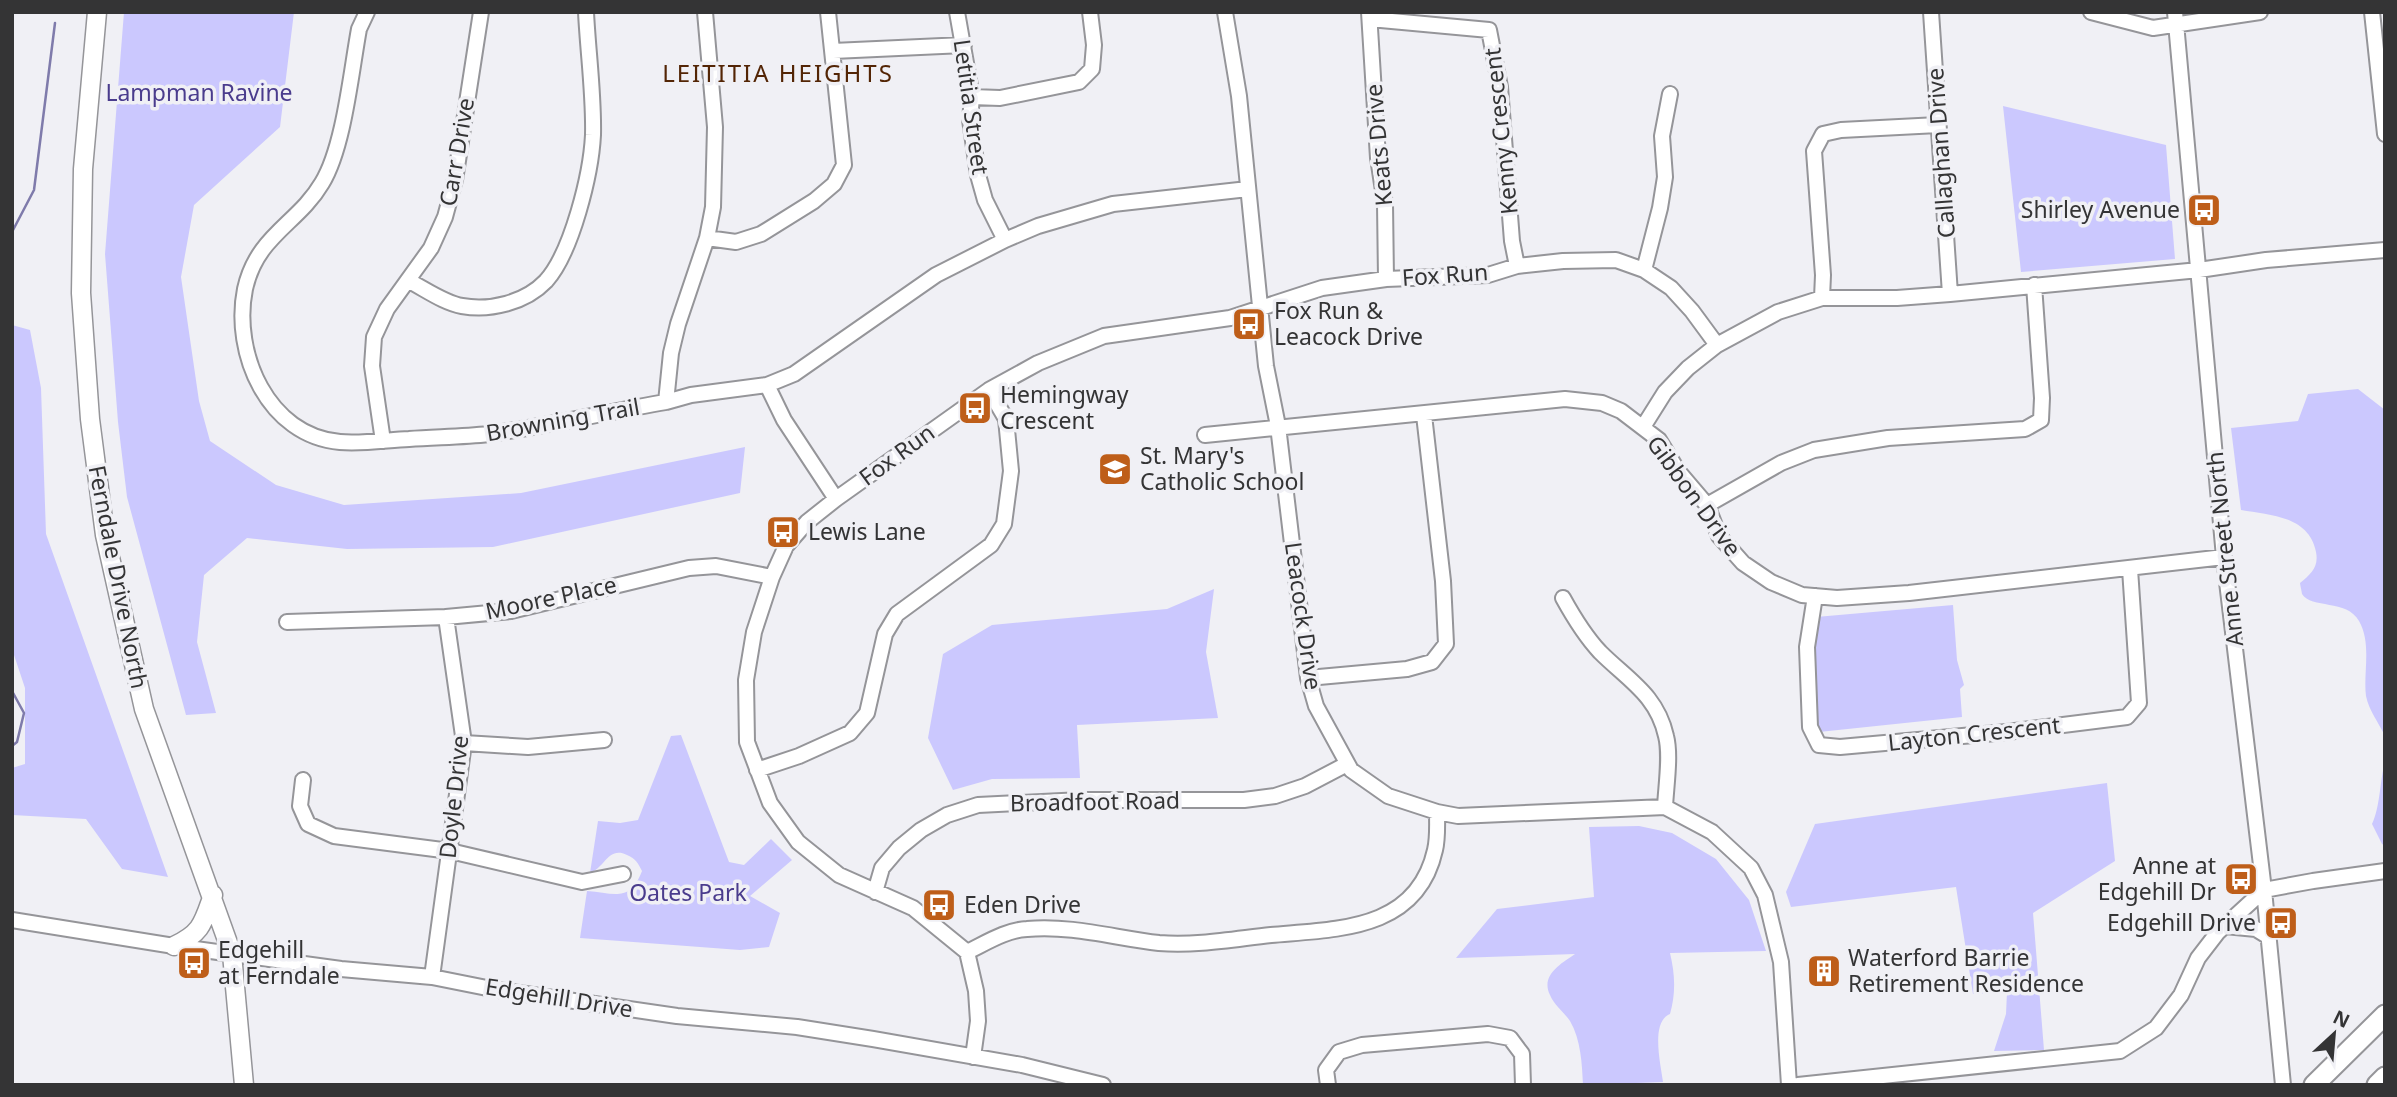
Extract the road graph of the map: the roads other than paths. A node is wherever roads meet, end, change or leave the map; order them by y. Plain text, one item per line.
1 (97, 12) edge
2 (367, 12) edge
3 (481, 12) edge
4 (586, 12) edge
5 (705, 12) edge
6 (828, 12) edge
7 (957, 12) edge
8 (1090, 12) edge
9 (1225, 12) edge
10 (1931, 12) edge
11 (2091, 12) edge
12 (2260, 12) edge
13 (2372, 12) edge
14 (1370, 16) edge
15 (2175, 18) edge
16 (964, 45) junction
17 (833, 51) junction
18 (1670, 94) dead end
19 (972, 97) junction
20 (1938, 125) junction
21 (2385, 134) edge
22 (1248, 189) junction
23 (707, 238) junction
24 (1005, 240) junction
25 (2385, 250) edge
26 (1517, 266) junction
27 (1644, 270) junction
28 (2199, 270) junction
29 (1386, 279) junction
30 (409, 281) junction
31 (2034, 285) junction
32 (1950, 294) junction
33 (1822, 298) junction
34 (1261, 307) junction
35 (1717, 345) junction
36 (767, 385) junction
37 (989, 390) junction
38 (666, 402) junction
39 (1424, 415) junction
40 (1278, 426) junction
41 (1643, 427) junction
42 (1205, 435) dead end
43 (383, 441) junction
44 (836, 499) junction
45 (1707, 505) junction
46 (2224, 557) junction
47 (2130, 569) junction
48 (772, 577) junction
49 (1815, 596) junction
50 (1563, 598) dead end
51 (446, 617) junction
52 (287, 622) dead end
53 (1308, 678) junction
54 (604, 740) dead end
55 (464, 743) junction
56 (1347, 764) junction
57 (757, 770) junction
58 (303, 780) dead end
59 (1665, 807) junction
60 (1437, 812) junction
61 (450, 851) junction
62 (2385, 871) edge
63 (623, 874) dead end
64 (2264, 890) junction
65 (875, 892) junction
66 (213, 895) junction
67 (12, 920) edge
68 (2225, 926) junction
69 (2269, 937) junction
70 (174, 946) junction
71 (967, 952) junction
72 (232, 954) junction
73 (432, 977) junction
74 (2385, 1014) edge
75 (973, 1057) junction
76 (2385, 1077) edge
77 (244, 1085) edge
78 (1103, 1085) edge
79 (1328, 1085) edge
80 (1523, 1085) edge
81 (1789, 1085) edge
82 (1798, 1085) edge
83 (2283, 1085) edge
84 (2314, 1085) edge
85 (2377, 1085) edge

1 - 66 main road, Ferndale Drive North
2 - 43 street, Browning Trail
3 - 30 street, Carr Drive
4 - 30 street
5 - 23 street
6 - 17 street
7 - 16 street, Letitia Street
8 - 19 street
9 - 22 street, Leacock Drive
10 - 20 street, Callaghan Drive
11 - 15 street
12 - 15 street
13 - 21 street
14 - 26 street, Kenny Crescent
14 - 29 street, Keats Drive
15 - 28 street, Anne Street North
16 - 17 street
16 - 19 street, Letitia Street
17 - 23 street
18 - 27 street
19 - 24 street, Letitia Street
20 - 32 street, Callaghan Drive
20 - 33 street
22 - 24 street, Browning Trail
22 - 34 street, Leacock Drive
23 - 38 street
24 - 36 street, Browning Trail
25 - 28 street
26 - 27 street, Fox Run
26 - 29 street, Fox Run
27 - 35 street, Fox Run
28 - 31 street
28 - 46 street, Anne Street North
29 - 34 street, Fox Run
30 - 43 street, Carr Drive
31 - 32 street
31 - 45 street
32 - 33 street
33 - 35 street
34 - 37 street, Fox Run
34 - 40 street, Leacock Drive
35 - 41 street
36 - 38 street, Browning Trail
36 - 44 street
37 - 44 street, Fox Run
37 - 57 street
38 - 43 street, Browning Trail
39 - 40 street, Gibbon Drive
39 - 41 street, Gibbon Drive
39 - 53 street
40 - 42 street, Gibbon Drive
40 - 53 street, Leacock Drive
41 - 45 street, Gibbon Drive
44 - 48 street, Fox Run
45 - 49 street, Gibbon Drive
46 - 47 street, Gibbon Drive
46 - 64 street, Anne Street North
47 - 49 street, Gibbon Drive
47 - 49 street, Layton Crescent
48 - 51 street, Moore Place
48 - 57 street, Fox Run
50 - 59 street
51 - 52 street, Moore Place
51 - 55 street, Doyle Drive
53 - 56 street, Leacock Drive
54 - 55 street
55 - 61 street, Doyle Drive
56 - 60 street, Leacock Drive
56 - 65 street, Broadfoot Road
57 - 65 street, Fox Run
58 - 61 street
59 - 60 street, Leacock Drive
59 - 81 street
60 - 71 street
61 - 63 street
61 - 73 street, Doyle Drive
62 - 64 street
64 - 68 street
64 - 69 street, Anne Street North
65 - 71 street, Fox Run
66 - 70 main road
66 - 72 main road, Ferndale Drive North
67 - 70 street, Edgehill Drive
68 - 69 street
68 - 82 street
69 - 83 street, Anne Street North
70 - 72 street, Edgehill Drive
71 - 75 street
72 - 73 street, Edgehill Drive
72 - 77 main road, Ferndale Drive North
73 - 75 street, Edgehill Drive
74 - 84 highway
75 - 78 street, Edgehill Drive
76 - 85 highway
79 - 80 street

